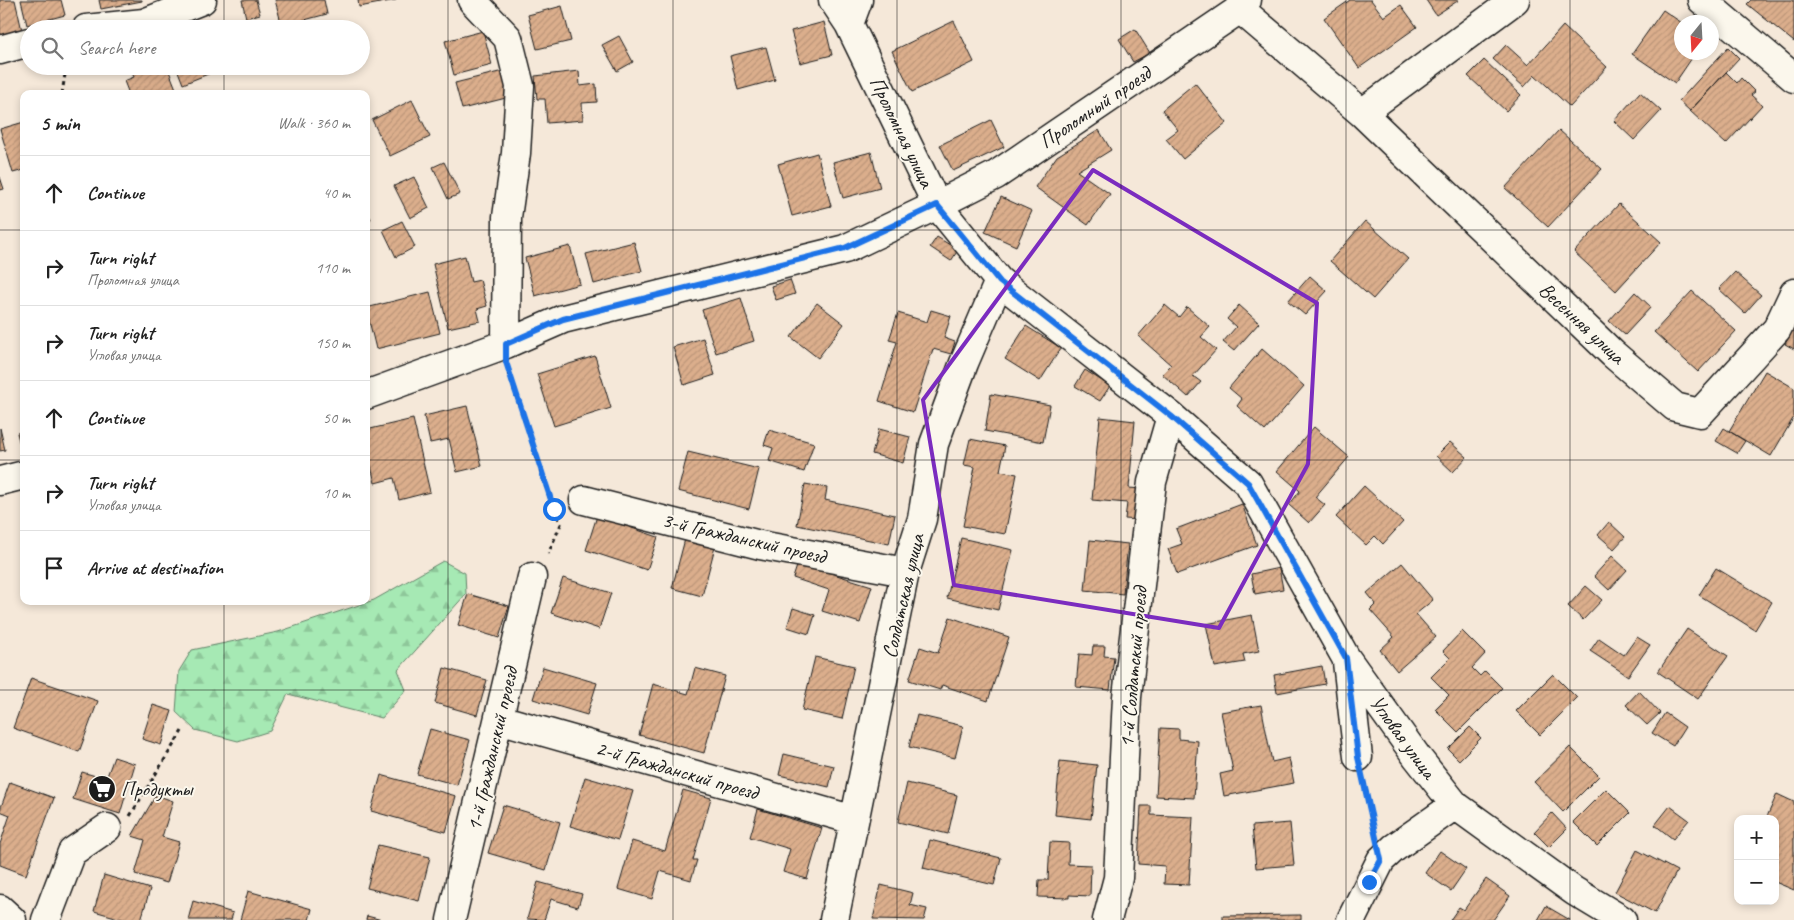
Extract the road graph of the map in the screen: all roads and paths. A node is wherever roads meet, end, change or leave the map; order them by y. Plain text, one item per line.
1 (202, 0) edge
2 (472, 0) edge
3 (834, 0) edge
4 (1515, 0) edge
5 (1702, 0) edge
6 (1243, 4) edge
7 (854, 12) edge
8 (152, 20) edge
9 (20, 44) edge
10 (0, 50) edge
11 (66, 75) edge
12 (1794, 78) edge
13 (63, 90) edge
14 (1362, 113) junction
15 (937, 205) junction
16 (1000, 282) junction
17 (1794, 293) edge
18 (506, 344) junction
19 (370, 394) edge
20 (1171, 416) junction
21 (20, 477) edge
22 (0, 481) edge
23 (584, 500) dead end
24 (905, 572) junction
25 (532, 577) joint
26 (1346, 658) junction
27 (500, 719) junction
28 (182, 732) dead end
29 (1358, 757) joint
30 (1455, 805) junction
31 (854, 820) junction
32 (107, 828) joint
33 (1381, 860) junction
34 (0, 910) edge
35 (12, 920) edge
36 (46, 920) edge
37 (450, 920) edge
38 (834, 920) edge
39 (1107, 920) edge
40 (1351, 920) edge
41 (1622, 920) edge

1 - 8 street
2 - 18 street
3 - 7 street, Проломная улица
4 - 14 street
5 - 12 street
6 - 14 street, Весенняя улица
6 - 15 street, Проломный проезд
7 - 15 street, Проломная улица
9 - 10 street
11 - 13 path
14 - 17 street, Весенняя улица
15 - 16 street, Угловая улица
15 - 18 street, Проломная улица
16 - 20 street, Угловая улица
16 - 24 street, Солдатская улица
18 - 19 street, Проломная улица
18 - 25 path
20 - 26 street, Угловая улица
20 - 39 street, 1-й Солдатский проезд
21 - 22 street
23 - 24 street, 3-й Гражданский проезд
24 - 31 street, Солдатская улица
25 - 27 street, 1-й Гражданский проезд
26 - 29 street
26 - 30 street, Угловая улица
27 - 31 street, 2-й Гражданский проезд
27 - 37 street, 1-й Гражданский проезд
28 - 32 path
29 - 33 path
30 - 33 street
30 - 41 street, Угловая улица
31 - 38 street, Солдатская улица
32 - 36 street
33 - 40 street
34 - 35 street

